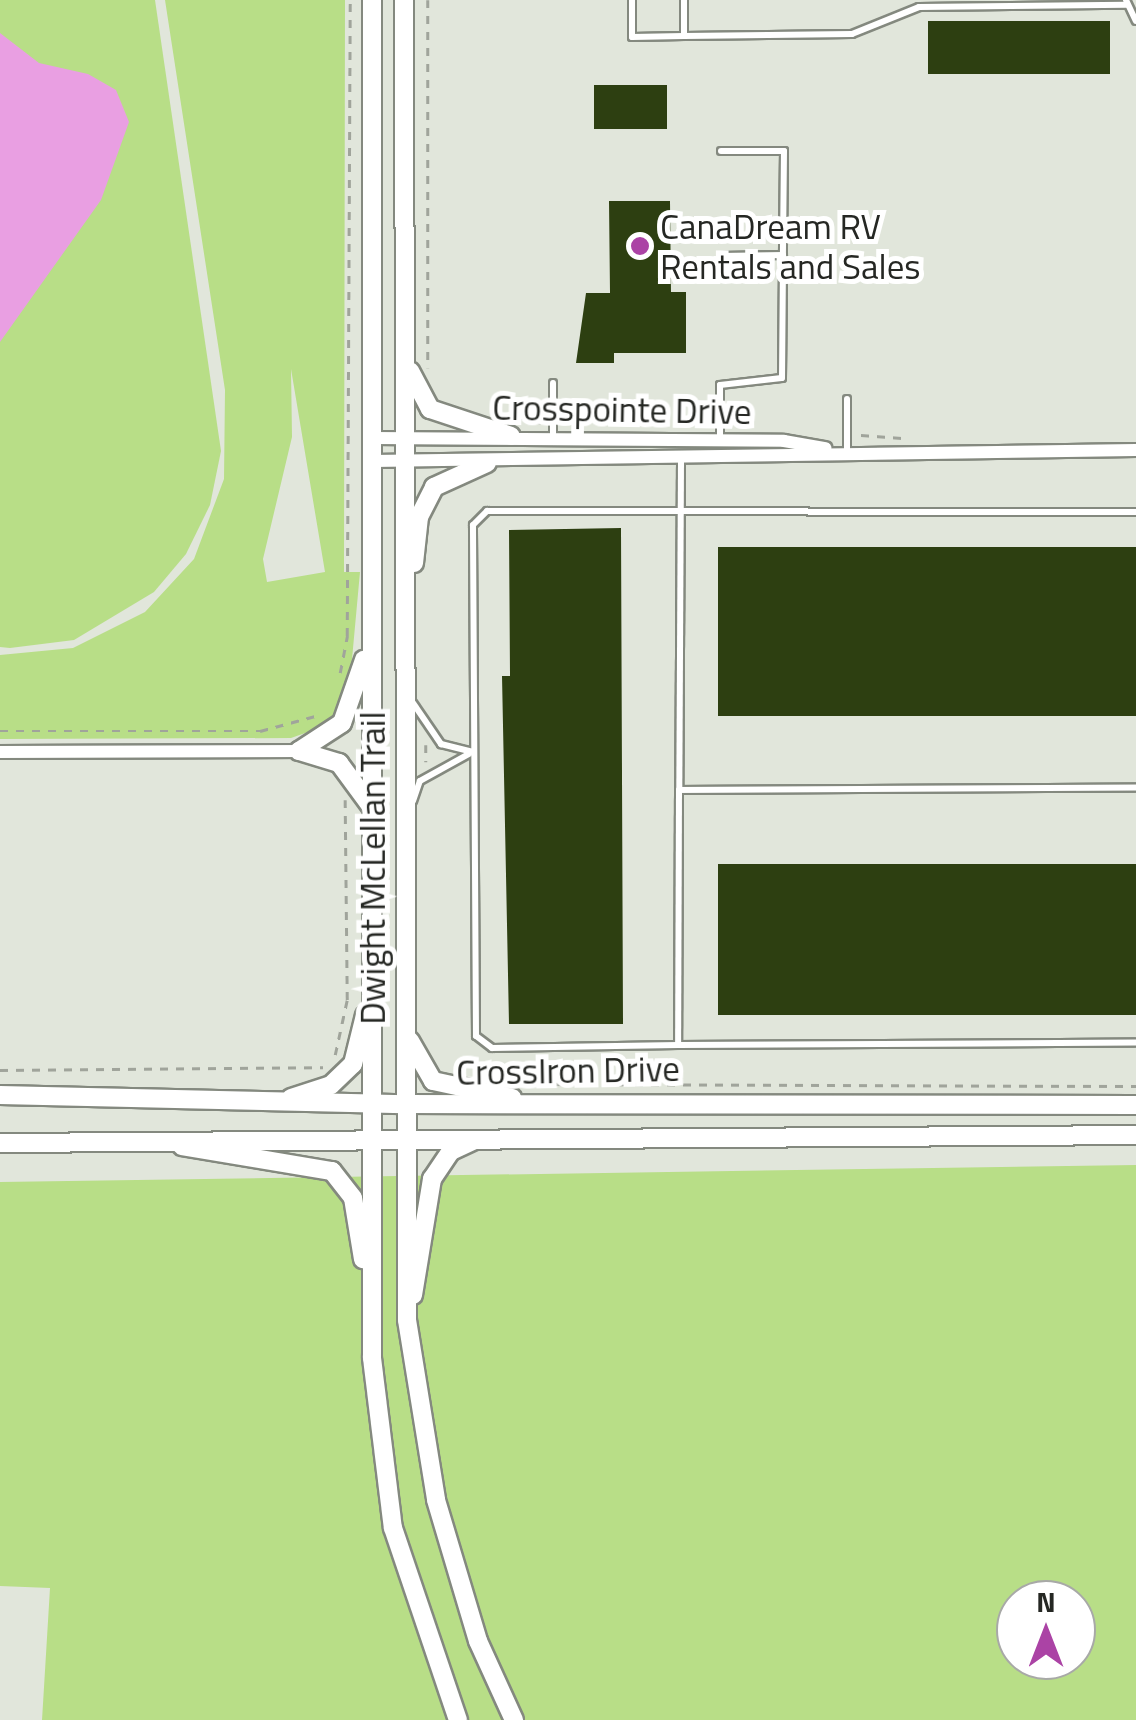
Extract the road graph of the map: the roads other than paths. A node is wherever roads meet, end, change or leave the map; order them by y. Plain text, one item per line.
1 (372, 0) edge
2 (404, 0) edge
3 (632, 0) edge
4 (684, 0) edge
5 (1126, 2) edge
6 (1136, 21) edge
7 (684, 36) junction
8 (721, 151) dead end
9 (783, 255) junction
10 (720, 256) dead end
11 (404, 349) junction
12 (553, 383) dead end
13 (847, 399) dead end
14 (553, 430) junction
15 (511, 436) junction
16 (373, 438) junction
17 (404, 438) junction
18 (720, 440) junction
19 (842, 450) junction
20 (1136, 450) edge
21 (373, 461) junction
22 (404, 461) junction
23 (681, 462) junction
24 (487, 463) junction
25 (680, 512) junction
26 (1136, 512) edge
27 (404, 602) junction
28 (372, 607) junction
29 (405, 681) junction
30 (0, 752) edge
31 (299, 752) junction
32 (472, 752) junction
33 (1136, 788) edge
34 (679, 790) junction
35 (374, 813) junction
36 (405, 820) junction
37 (374, 980) junction
38 (405, 1018) junction
39 (1136, 1043) edge
40 (678, 1045) junction
41 (0, 1094) edge
42 (278, 1102) junction
43 (373, 1104) junction
44 (405, 1104) junction
45 (526, 1104) junction
46 (1136, 1105) edge
47 (373, 1135) junction
48 (494, 1135) junction
49 (1136, 1135) edge
50 (405, 1136) junction
51 (137, 1139) junction
52 (0, 1143) edge
53 (407, 1320) junction
54 (372, 1333) junction
55 (458, 1720) edge
56 (514, 1720) edge

1 - 16 main road, Dwight McLellan Trail
2 - 11 main road, Dwight McLellan Trail
3 - 7 lane
4 - 7 lane
5 - 6 lane
5 - 7 lane
8 - 9 lane
9 - 10 lane
9 - 18 lane
11 - 15 main road
11 - 17 main road, Dwight McLellan Trail
12 - 14 lane
13 - 19 lane
14 - 15 street, Crosspointe Drive
14 - 18 street, Crosspointe Drive
15 - 17 street, Crosspointe Drive
16 - 17 street, Crosspointe Drive
16 - 21 main road, Dwight McLellan Trail
17 - 22 main road, Dwight McLellan Trail
18 - 19 street, Crosspointe Drive
19 - 20 street, Crosspointe Drive
19 - 23 street, Crosspointe Drive
21 - 22 street, Crosspointe Drive
21 - 28 main road, Dwight McLellan Trail
22 - 24 street, Crosspointe Drive
22 - 27 main road, Dwight McLellan Trail
23 - 24 street, Crosspointe Drive
23 - 25 lane
24 - 27 main road
25 - 26 lane
25 - 32 lane
25 - 34 lane
27 - 29 main road, Dwight McLellan Trail
28 - 31 main road
28 - 35 main road, Dwight McLellan Trail
29 - 32 lane
29 - 36 main road, Dwight McLellan Trail
30 - 31 street
31 - 35 main road
32 - 36 lane
32 - 40 lane
33 - 34 lane
34 - 40 lane
35 - 37 main road, Dwight McLellan Trail
36 - 38 main road, Dwight McLellan Trail
37 - 42 main road
37 - 43 main road, Dwight McLellan Trail
38 - 44 main road, Dwight McLellan Trail
38 - 45 main road
39 - 40 lane
41 - 42 main road, CrossIron Drive
42 - 43 main road, CrossIron Drive
43 - 44 main road, CrossIron Drive
43 - 47 main road, Dwight McLellan Trail
44 - 45 main road, CrossIron Drive
44 - 50 main road, Dwight McLellan Trail
45 - 46 main road, CrossIron Drive
47 - 50 main road, CrossIron Drive
47 - 51 main road, CrossIron Drive
47 - 54 main road, Dwight McLellan Trail
48 - 49 main road, CrossIron Drive
48 - 50 main road, CrossIron Drive
48 - 53 main road
50 - 53 main road, Dwight McLellan Trail
51 - 52 main road, CrossIron Drive
51 - 54 main road
53 - 56 main road, Dwight McLellan Trail
54 - 55 main road, Dwight McLellan Trail

